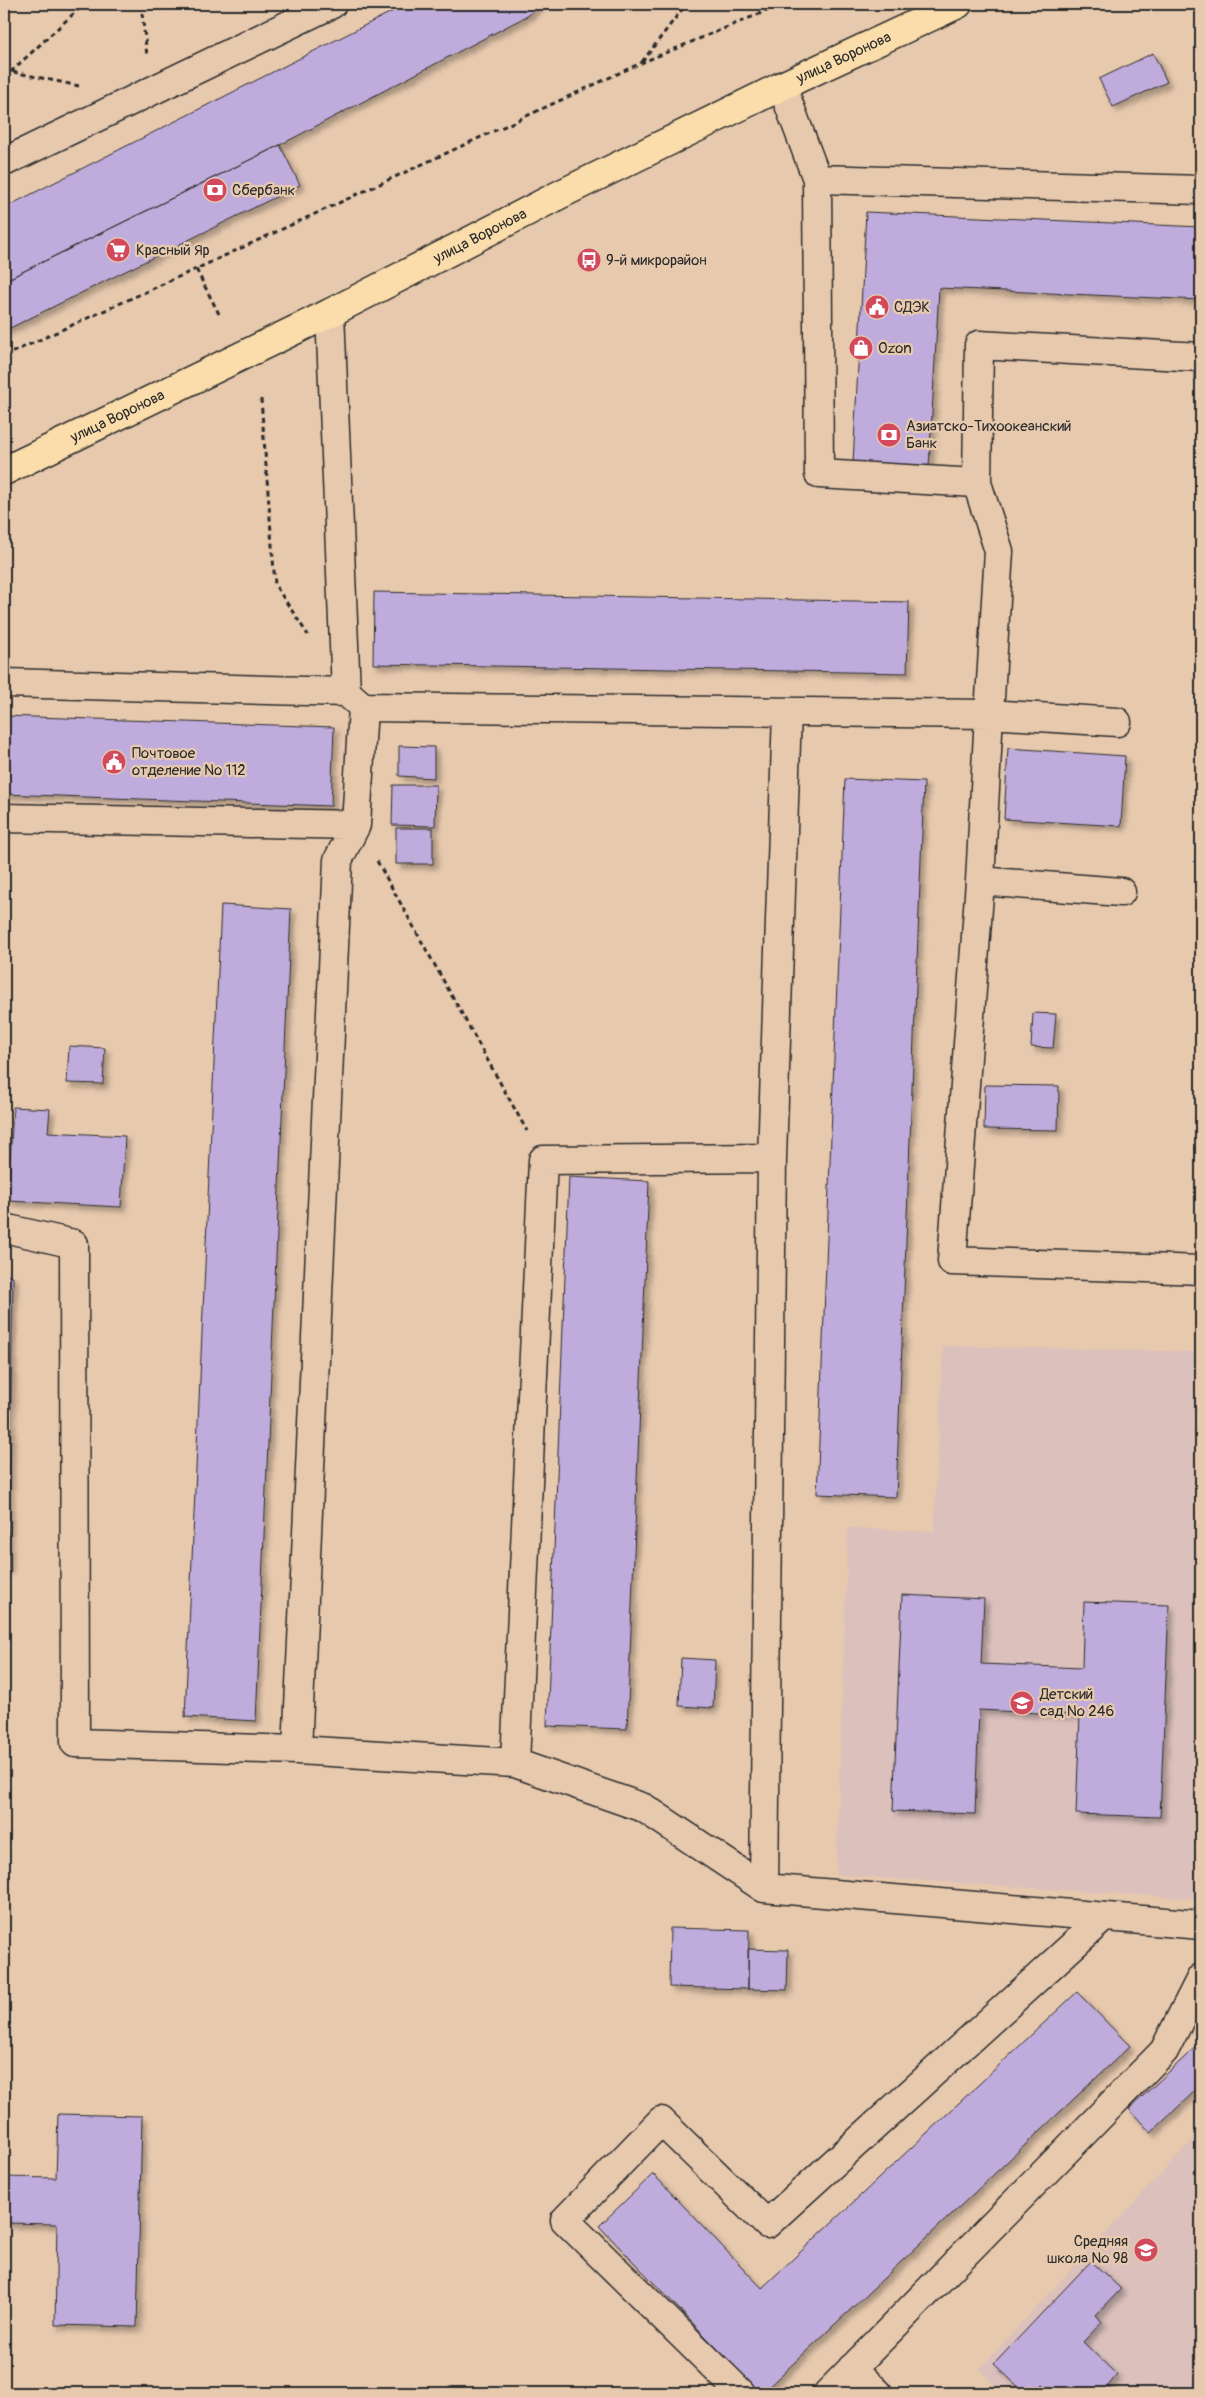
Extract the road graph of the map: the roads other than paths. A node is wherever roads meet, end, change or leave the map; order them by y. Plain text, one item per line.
1 (332, 4) edge
2 (958, 4) edge
3 (782, 86) junction
4 (4, 162) edge
5 (817, 179) junction
6 (1201, 190) edge
7 (330, 313) junction
8 (1201, 357) edge
9 (4, 471) edge
10 (977, 483) junction
11 (4, 683) edge
12 (355, 700) junction
13 (787, 712) junction
14 (989, 714) junction
15 (1117, 722) dead end
16 (4, 818) edge
17 (356, 824) junction
18 (980, 881) junction
19 (1121, 892) dead end
20 (772, 1158) junction
21 (4, 1228) edge
22 (1201, 1270) edge
23 (297, 1750) junction
24 (515, 1763) junction
25 (764, 1888) junction
26 (1104, 1918) junction
27 (1201, 1925) edge
28 (1201, 1978) edge
29 (852, 2368) junction
30 (741, 2393) edge
31 (828, 2393) edge
32 (878, 2393) edge

1 - 4 lane
2 - 3 main road, улица Воронова
3 - 5 lane
3 - 7 main road, улица Воронова
5 - 6 lane
5 - 10 lane
7 - 9 main road, улица Воронова
7 - 12 lane
8 - 10 lane
10 - 14 lane
11 - 12 lane
12 - 13 lane
12 - 17 lane
13 - 14 lane
13 - 20 lane
14 - 15 lane
14 - 18 lane
16 - 17 lane
17 - 23 lane
18 - 19 lane
18 - 22 lane
20 - 24 lane
20 - 25 lane
21 - 23 lane
23 - 24 lane
24 - 25 lane
25 - 26 lane
26 - 27 lane
26 - 30 lane
28 - 29 lane
29 - 31 lane
29 - 32 lane

